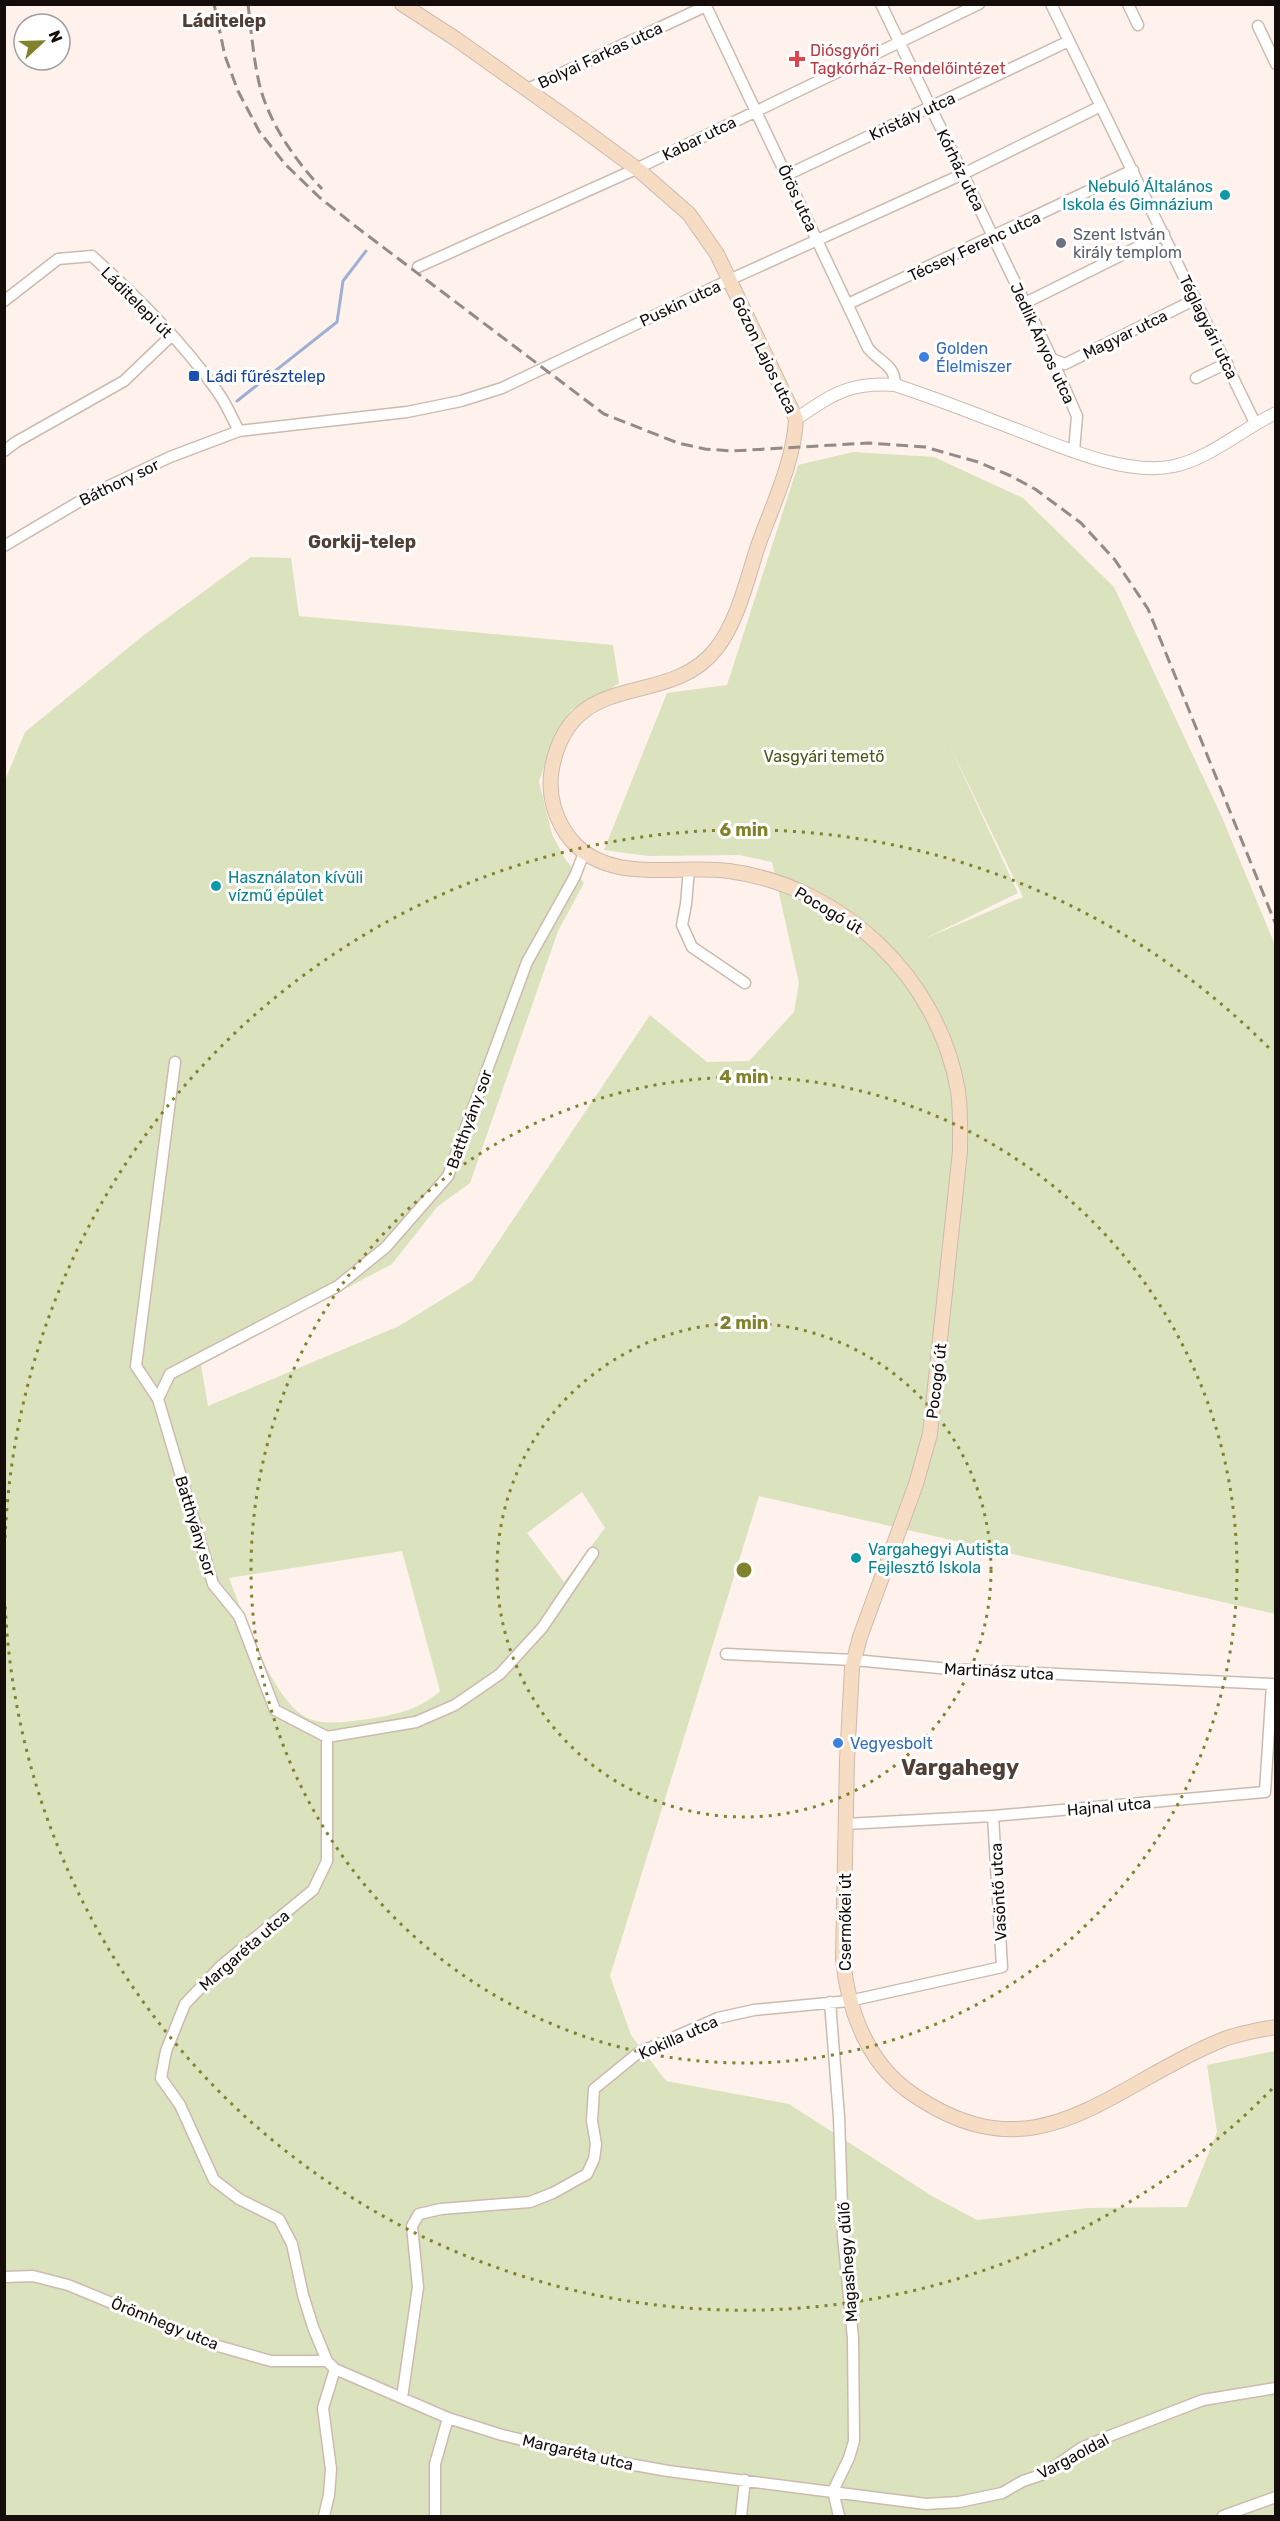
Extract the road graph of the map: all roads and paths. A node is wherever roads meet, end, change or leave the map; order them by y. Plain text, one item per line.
1 (402, 4) edge
2 (881, 4) edge
3 (979, 4) edge
4 (1051, 4) edge
5 (1128, 4) edge
6 (705, 5) edge
7 (1138, 25) dead end
8 (1258, 26) dead end
9 (1275, 33) edge
10 (1263, 37) junction
11 (1069, 41) junction
12 (899, 43) junction
13 (1275, 64) edge
14 (528, 89) junction
15 (1101, 106) junction
16 (930, 107) junction
17 (756, 110) junction
18 (636, 169) junction
19 (1133, 170) junction
20 (963, 174) junction
21 (787, 175) junction
22 (1164, 234) junction
23 (993, 238) junction
24 (817, 239) junction
25 (418, 267) dead end
26 (729, 280) junction
27 (1196, 299) junction
28 (4, 301) edge
29 (1025, 303) junction
30 (848, 304) junction
31 (171, 336) junction
32 (1052, 359) junction
33 (1227, 363) junction
34 (1196, 378) dead end
35 (896, 386) junction
36 (1275, 413) edge
37 (796, 419) junction
38 (1255, 423) junction
39 (239, 431) junction
40 (4, 451) edge
41 (1074, 451) junction
42 (4, 546) edge
43 (584, 854) junction
44 (689, 869) junction
45 (745, 983) dead end
46 (175, 1062) dead end
47 (158, 1399) junction
48 (593, 1552) dead end
49 (889, 1557) joint
50 (726, 1654) dead end
51 (854, 1660) junction
52 (1272, 1684) joint
53 (327, 1737) junction
54 (993, 1816) junction
55 (846, 1824) junction
56 (1002, 1967) joint
57 (849, 2001) junction
58 (830, 2002) junction
59 (1275, 2027) edge
60 (4, 2277) edge
61 (331, 2365) junction
62 (1275, 2388) edge
63 (402, 2398) junction
64 (448, 2418) junction
65 (745, 2480) junction
66 (833, 2491) junction
67 (1275, 2497) edge
68 (324, 2517) edge
69 (435, 2517) edge
70 (741, 2517) edge
71 (839, 2517) edge
72 (1223, 2517) edge

1 - 14 main road, Gózon Lajos utca
2 - 12 street, Kórház utca
3 - 12 street, Kabar utca
4 - 11 street, Téglagyári utca
5 - 7 street
6 - 14 street, Bolyai Farkas utca
6 - 17 street, Örös utca
8 - 10 street
9 - 10 street
10 - 13 street
11 - 15 street, Téglagyári utca
11 - 16 street, Kristály utca
12 - 16 street, Kórház utca
12 - 17 street, Kabar utca
14 - 18 main road, Gózon Lajos utca
15 - 19 street, Téglagyári utca
15 - 20 street, Puskin utca
16 - 20 street, Kórház utca
16 - 21 street, Kristály utca
17 - 18 street, Kabar utca
17 - 21 street, Örös utca
18 - 25 street, Kabar utca
18 - 26 main road, Gózon Lajos utca
19 - 22 street, Téglagyári utca
19 - 23 street, Técsey Ferenc utca
20 - 23 street, Kórház utca
20 - 24 street, Puskin utca
21 - 24 street, Örös utca
22 - 27 street, Téglagyári utca
22 - 29 street
23 - 29 street, Jedlik Ányos utca
23 - 30 street, Técsey Ferenc utca
24 - 26 street, Puskin utca
24 - 30 street, Örös utca
26 - 37 main road, Gózon Lajos utca
26 - 39 street, Puskin utca
27 - 32 street, Magyar utca
27 - 33 street, Téglagyári utca
28 - 31 street, Láditelepi út
29 - 32 street, Jedlik Ányos utca
30 - 35 street, Örös utca
31 - 39 street, Láditelepi út
31 - 40 street
32 - 41 street, Jedlik Ányos utca
33 - 34 street
33 - 38 street, Téglagyári utca
35 - 37 street, Gózon Lajos utca
35 - 41 street, Gózon Lajos utca
36 - 38 street, Gózon Lajos utca
37 - 43 main road, Pocogó út
38 - 41 street, Gózon Lajos utca
39 - 42 street, Báthory sor
43 - 44 main road, Pocogó út
43 - 47 street, Batthyány sor
44 - 45 street
44 - 49 main road, Pocogó út
46 - 47 street, Batthyány sor
47 - 53 street, Batthyány sor
48 - 53 street
49 - 51 main road, Csermőkei út
50 - 51 street, Martinász utca
51 - 52 street, Martinász utca
51 - 55 main road, Csermőkei út
52 - 54 street, Hajnal utca
53 - 61 street, Margaréta utca
54 - 55 street, Hajnal utca
54 - 56 street, Vasöntő utca
55 - 57 main road, Csermőkei út
56 - 57 street, Kokilla utca
57 - 58 street, Kokilla utca
57 - 59 main road, Csermőkei út
58 - 63 street, Kokilla utca
58 - 66 street, Magashegy dűlő
60 - 61 street, Örömhegy utca
61 - 63 street, Margaréta utca
61 - 68 street
62 - 66 street, Vargaoldal
63 - 64 street, Margaréta utca
64 - 65 street, Margaréta utca
64 - 69 street
65 - 66 street, Margaréta utca
65 - 70 street
66 - 71 street
67 - 72 street

